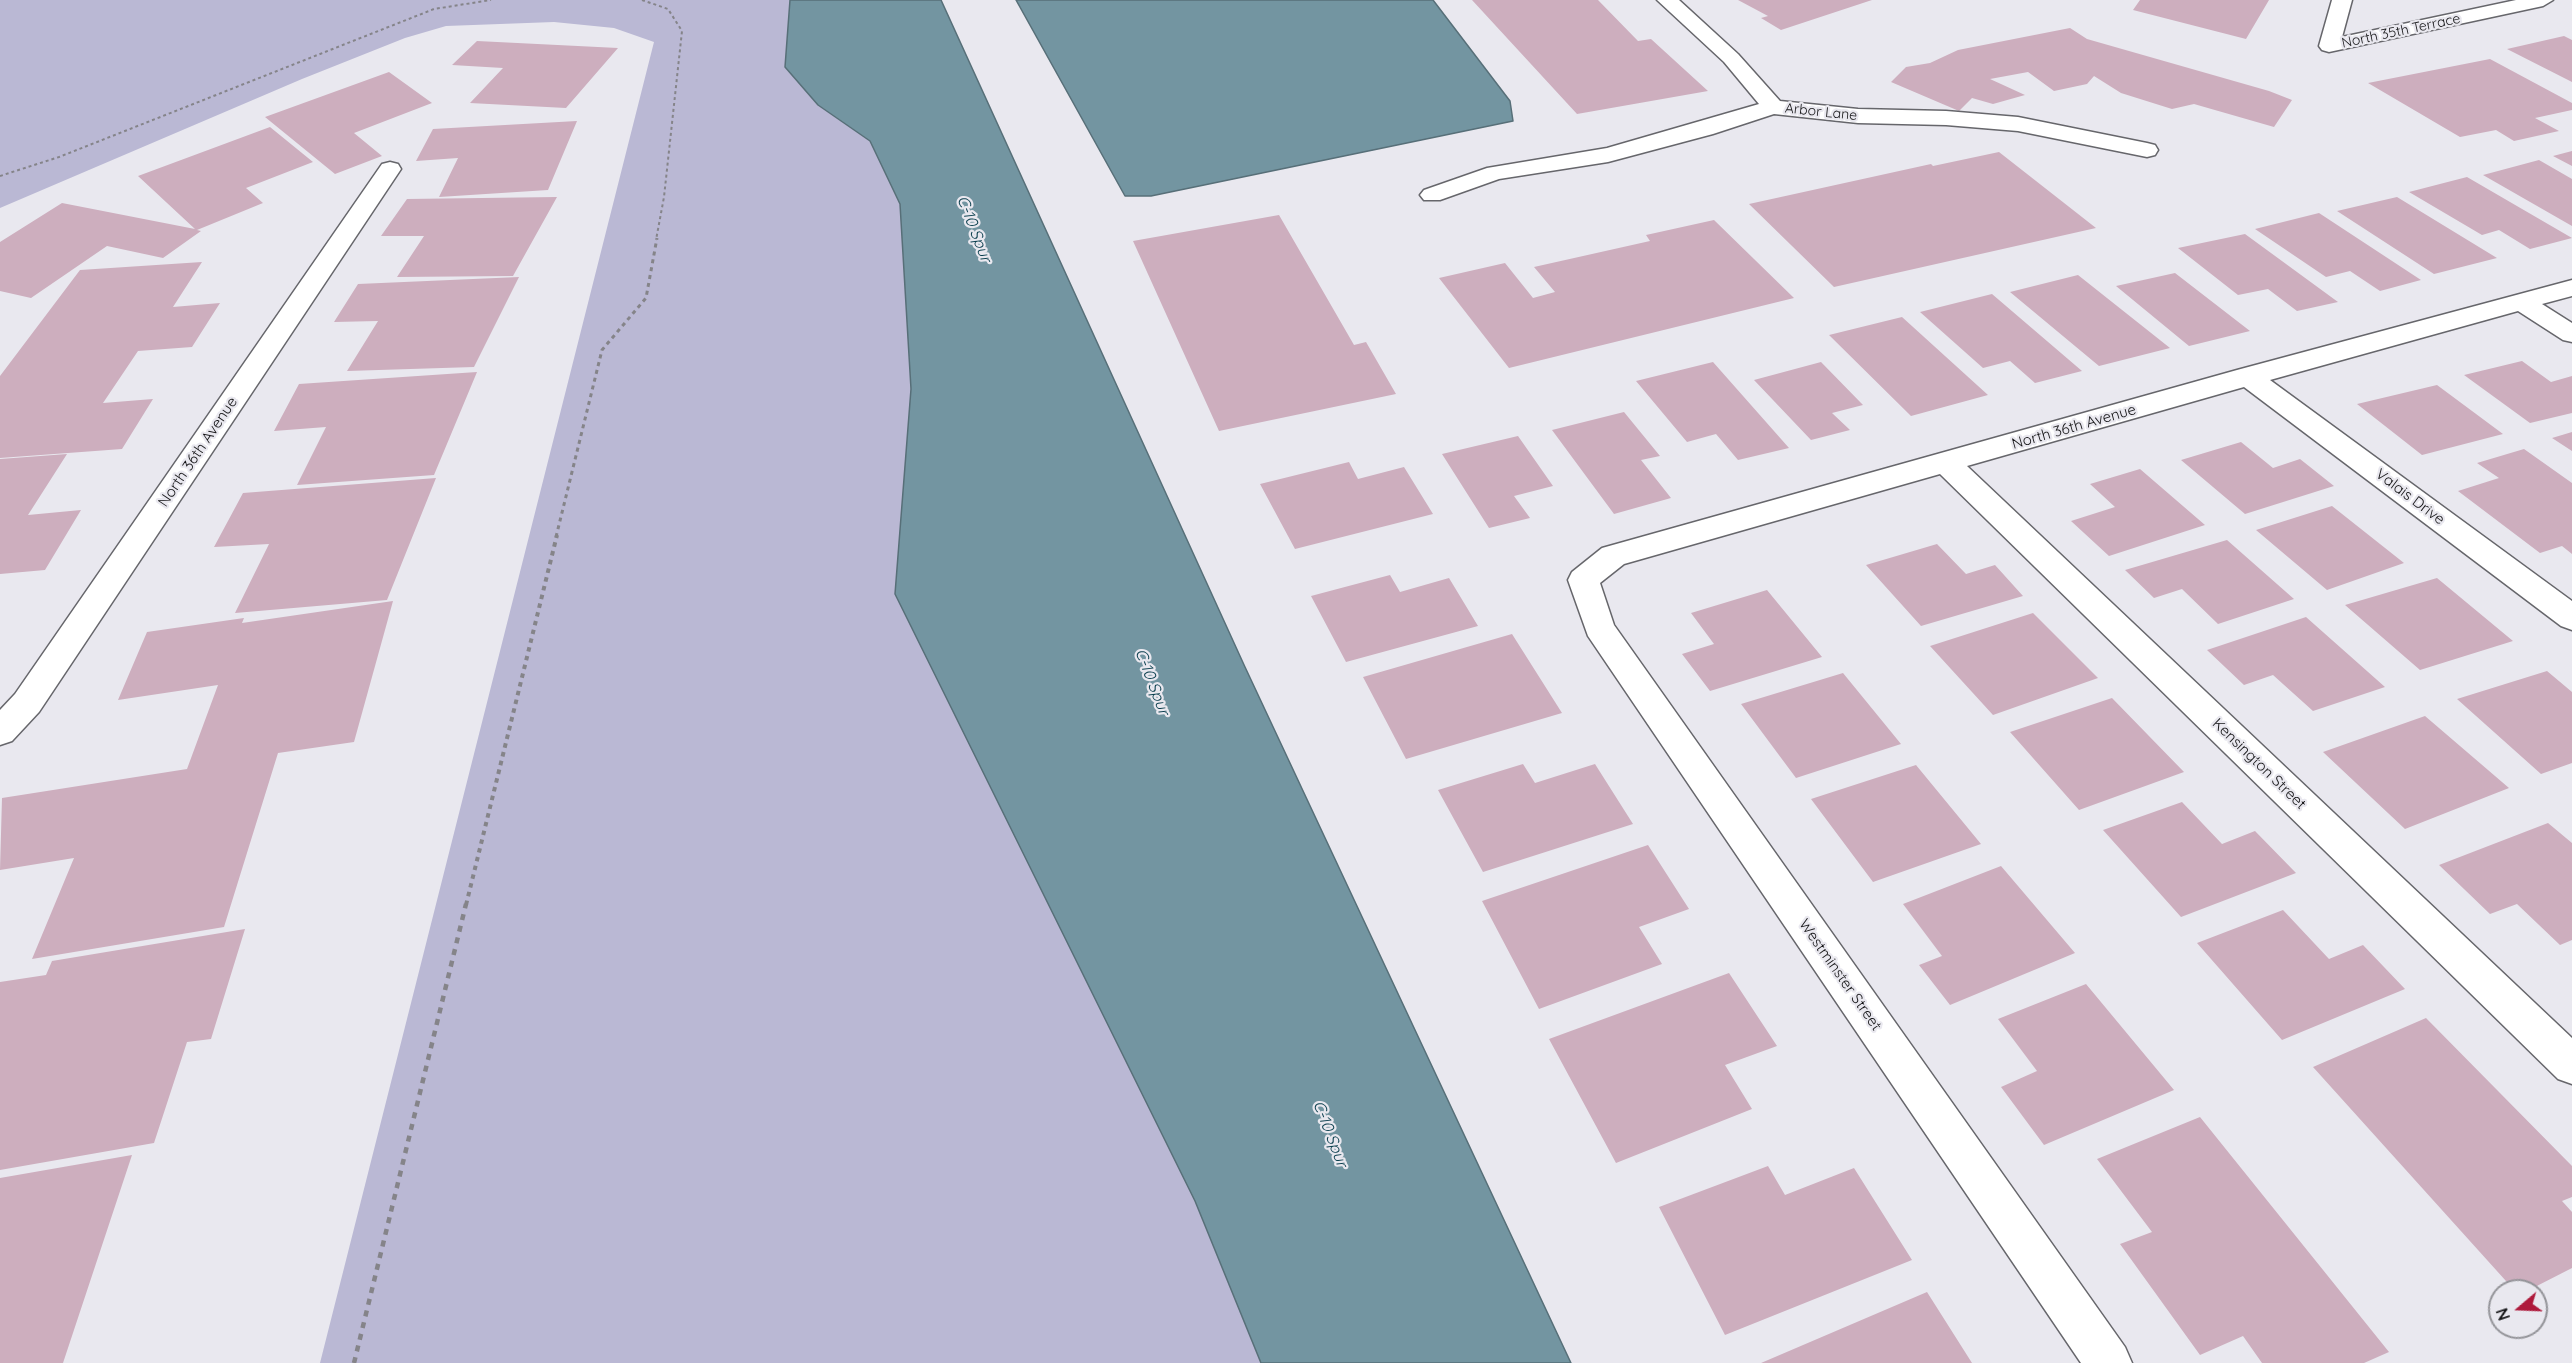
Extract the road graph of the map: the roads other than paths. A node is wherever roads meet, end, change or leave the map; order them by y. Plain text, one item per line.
1 (1667, 0) edge
2 (2342, 0) edge
3 (2543, 0) edge
4 (1773, 107) junction
5 (2147, 150) dead end
6 (390, 169) dead end
7 (1432, 195) dead end
8 (2572, 288) edge
9 (2522, 302) junction
10 (2572, 334) edge
11 (2247, 376) junction
12 (1947, 464) junction
13 (1583, 580) joint
14 (2572, 618) edge
15 (0, 732) edge
16 (2572, 1065) edge
17 (2109, 1363) edge

1 - 4 street
2 - 3 street, North 35th Terrace
4 - 5 street, Arbor Lane
4 - 7 street, Arbor Lane
6 - 15 street, North 36th Avenue
8 - 9 street, North 36th Avenue
9 - 10 street
9 - 11 street, North 36th Avenue
11 - 12 street, North 36th Avenue
11 - 14 street, Valais Drive
12 - 13 street, North 36th Avenue
12 - 16 street, Kensington Street
13 - 17 street, Westminster Street

